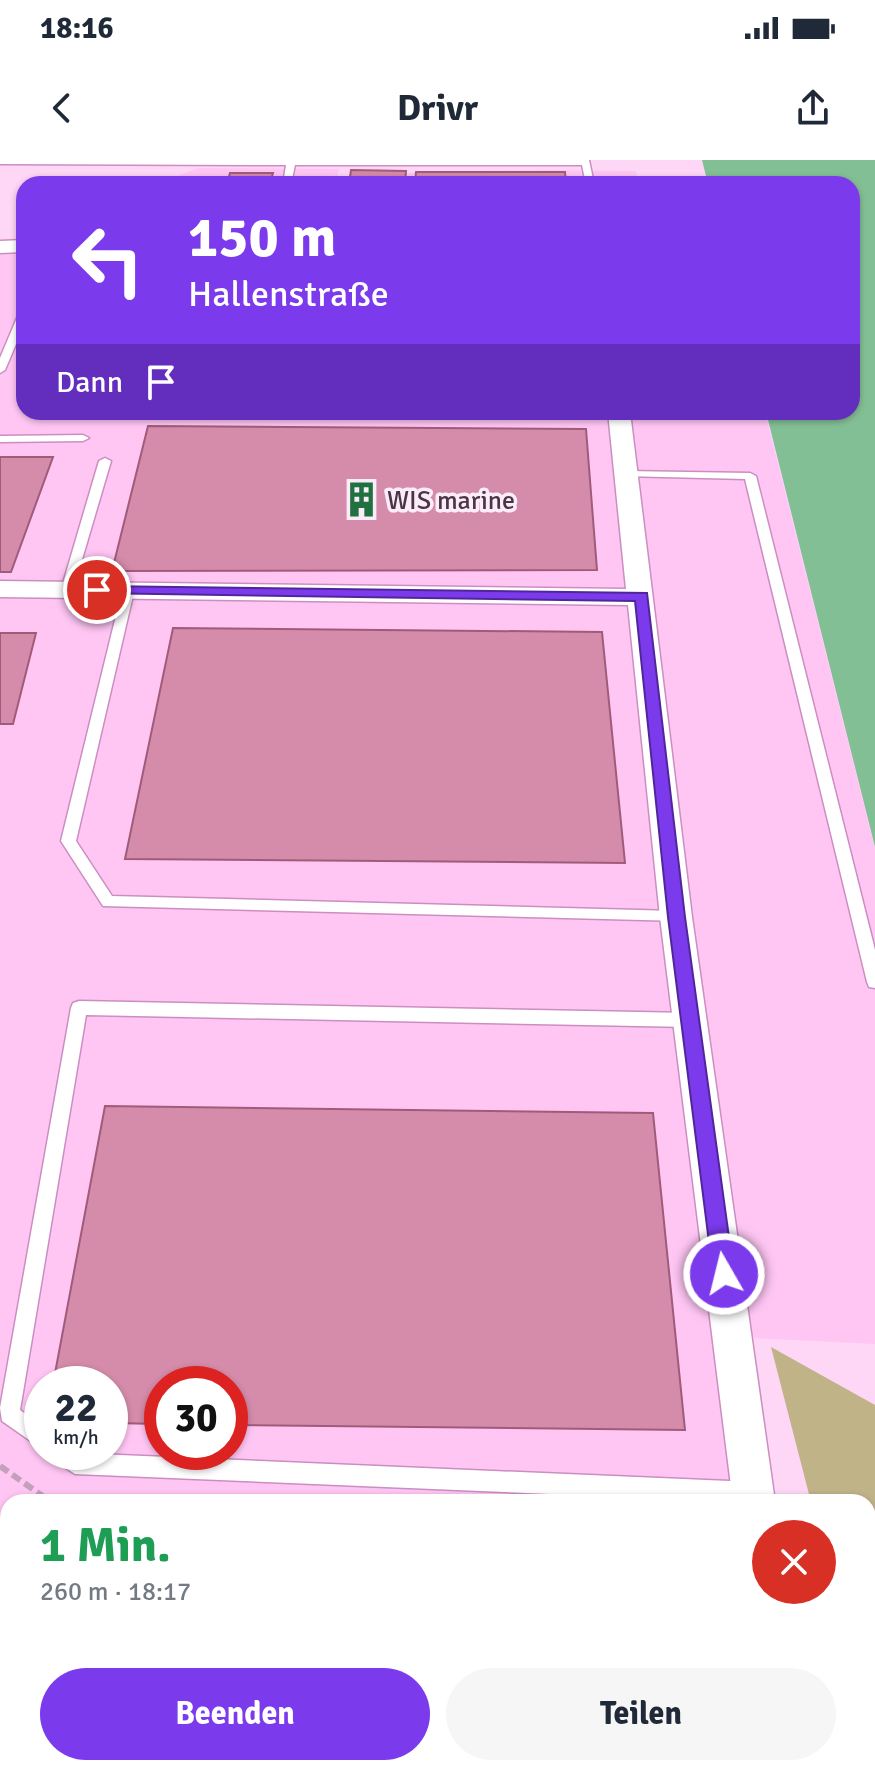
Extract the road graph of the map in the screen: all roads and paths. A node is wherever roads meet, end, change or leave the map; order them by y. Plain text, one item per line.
1 (0, 161) edge
2 (98, 161) edge
3 (586, 161) edge
4 (291, 162) junction
5 (288, 176) edge
6 (16, 333) edge
7 (0, 370) edge
8 (620, 420) edge
9 (83, 438) dead end
10 (0, 439) edge
11 (105, 461) dead end
12 (625, 474) junction
13 (0, 589) edge
14 (67, 590) junction
15 (128, 591) junction
16 (642, 597) junction
17 (676, 917) junction
18 (875, 982) edge
19 (690, 1020) junction
20 (24, 1425) edge
21 (0, 1466) edge
22 (128, 1467) edge
23 (40, 1494) edge
24 (692, 1494) edge
25 (754, 1494) edge

1 - 2 lane
2 - 4 lane
3 - 4 lane
4 - 5 lane
6 - 7 lane
8 - 12 street
9 - 10 lane
11 - 14 lane
12 - 16 street
12 - 18 lane
13 - 14 street
14 - 15 street
15 - 16 street
15 - 17 lane
16 - 17 street
17 - 19 street
19 - 20 lane
19 - 25 street
21 - 23 path
22 - 24 lane

